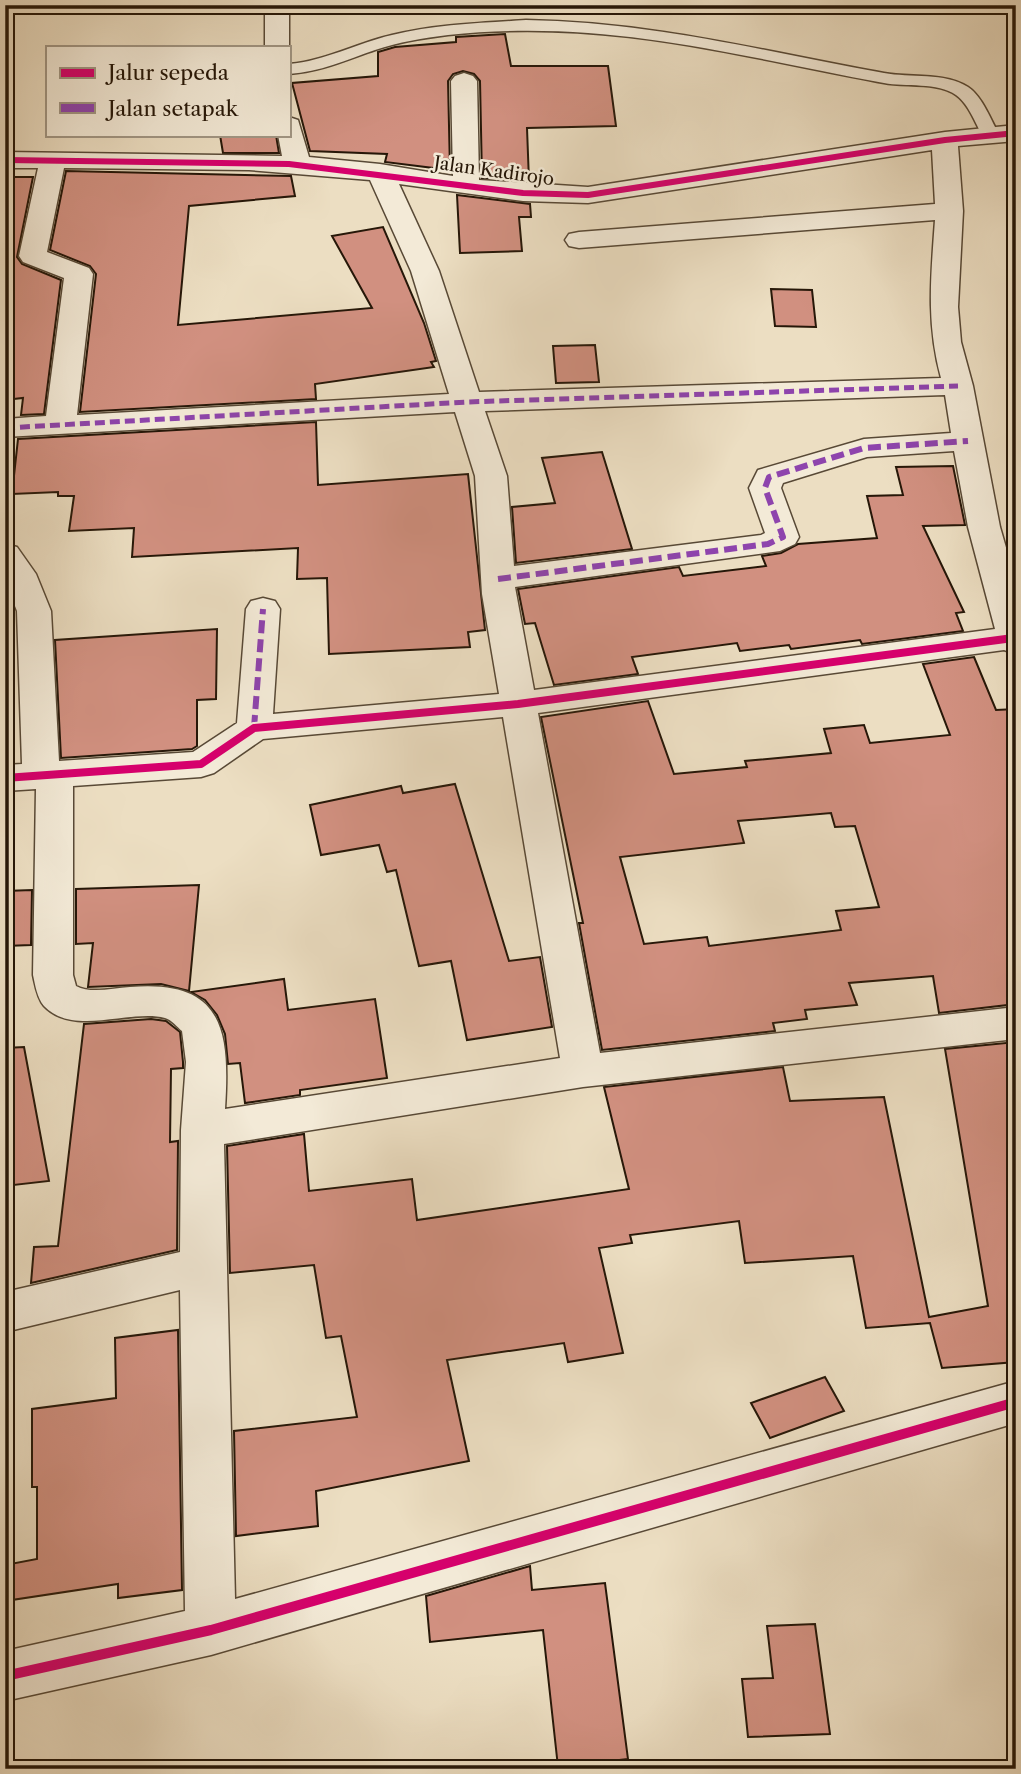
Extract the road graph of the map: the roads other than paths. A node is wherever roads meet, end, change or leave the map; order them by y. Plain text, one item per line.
1 (277, 5) edge
2 (277, 46) edge
3 (290, 69) edge
4 (464, 81) dead end
5 (290, 130) edge
6 (1003, 134) edge
7 (945, 140) junction
8 (5, 160) edge
9 (53, 160) junction
10 (297, 164) junction
11 (380, 172) junction
12 (676, 181) junction
13 (466, 183) junction
14 (949, 211) junction
15 (689, 231) junction
16 (579, 240) dead end
17 (958, 386) junction
18 (467, 402) junction
19 (61, 422) junction
20 (5, 428) edge
21 (968, 441) junction
22 (5, 554) edge
23 (498, 579) junction
24 (264, 609) dead end
25 (1014, 641) edge
26 (518, 704) junction
27 (254, 728) junction
28 (48, 775) junction
29 (5, 778) edge
30 (1016, 1023) edge
31 (583, 1071) junction
32 (202, 1130) junction
33 (201, 1266) junction
34 (5, 1312) edge
35 (1016, 1402) edge
36 (211, 1630) junction
37 (5, 1676) edge

1 - 2 street
3 - 6 lane
4 - 13 street
5 - 10 street
6 - 7 street, Jalan Kadirojo
7 - 12 street, Jalan Kadirojo
7 - 14 street
8 - 9 street, Jalan Kadirojo
9 - 10 street, Jalan Kadirojo
9 - 19 street
10 - 11 street, Jalan Kadirojo
11 - 13 street, Jalan Kadirojo
11 - 18 street
12 - 13 street, Jalan Kadirojo
12 - 15 street
14 - 15 street
14 - 17 street
15 - 16 street
17 - 18 street
17 - 21 street
18 - 19 street
18 - 23 street
19 - 20 street
21 - 23 street
21 - 25 street
22 - 28 street
23 - 26 street
24 - 27 street
25 - 26 street
26 - 27 street
26 - 31 street
27 - 28 street
28 - 29 street
28 - 32 street
30 - 31 street
31 - 32 street
32 - 33 street
33 - 34 street
33 - 36 street
35 - 36 street
36 - 37 street

